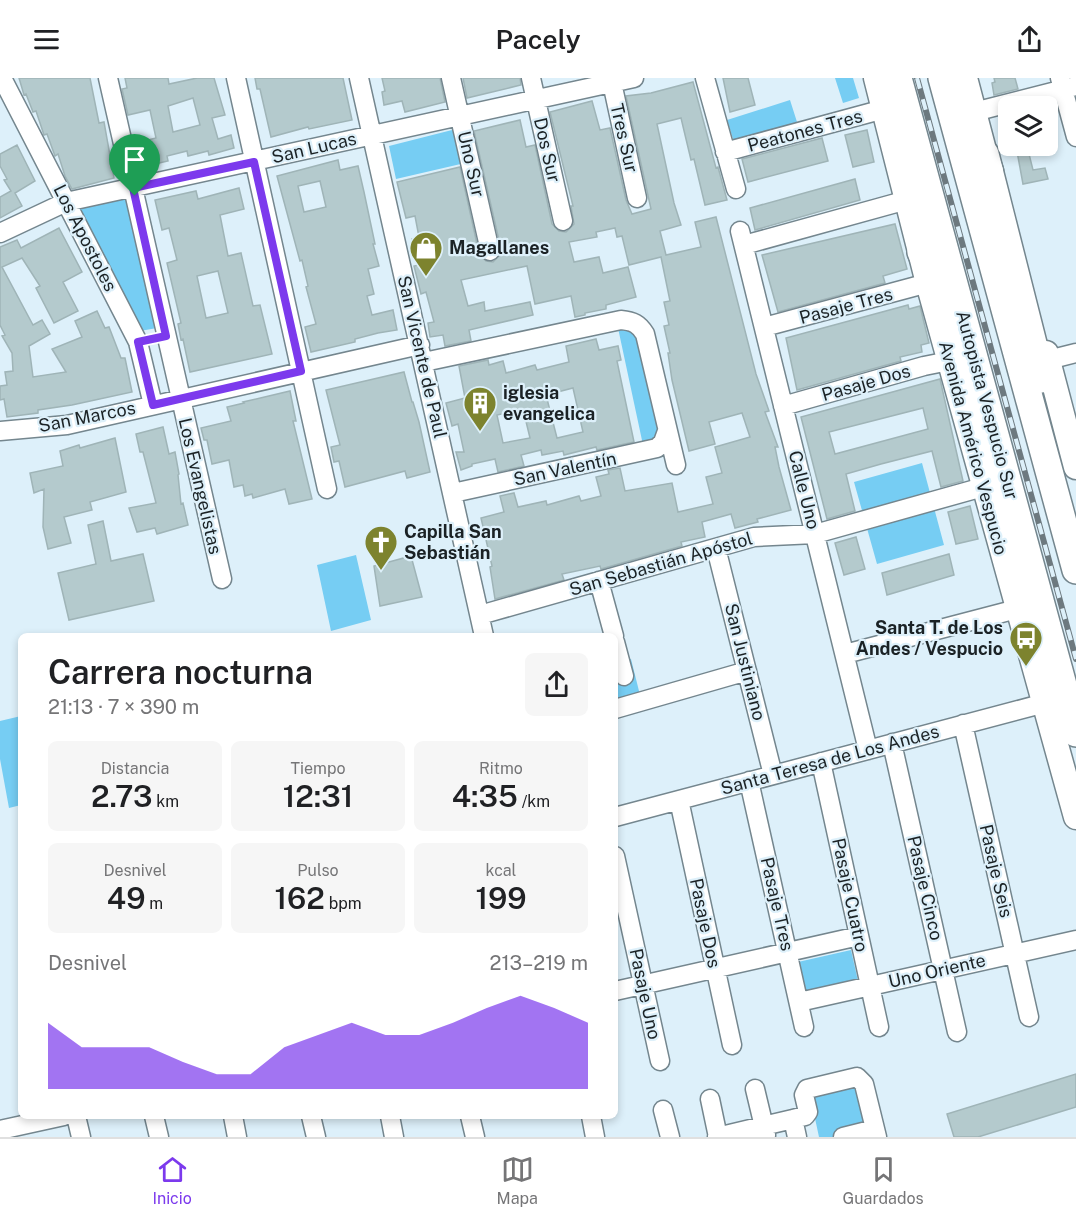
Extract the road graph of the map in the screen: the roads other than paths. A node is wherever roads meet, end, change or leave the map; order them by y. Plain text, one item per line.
1 (2, 78) edge
2 (108, 78) edge
3 (236, 78) edge
4 (359, 78) edge
5 (451, 78) edge
6 (531, 78) edge
7 (634, 78) edge
8 (705, 78) edge
9 (876, 78) edge
10 (898, 78) edge
11 (942, 78) edge
12 (965, 78) edge
13 (611, 80) edge
14 (1067, 85) edge
15 (536, 99) junction
16 (884, 109) junction
17 (974, 112) junction
18 (460, 116) junction
19 (372, 135) junction
20 (1076, 137) edge
21 (726, 152) junction
22 (985, 154) junction
23 (254, 162) junction
24 (133, 188) junction
25 (736, 189) dead end
26 (637, 198) dead end
27 (907, 200) junction
28 (66, 202) junction
29 (564, 221) dead end
30 (0, 233) edge
31 (490, 251) dead end
32 (921, 252) junction
33 (928, 284) junction
34 (764, 327) junction
35 (166, 336) junction
36 (138, 342) junction
37 (422, 353) junction
38 (1076, 353) edge
39 (1048, 360) junction
40 (949, 361) junction
41 (301, 371) junction
42 (980, 382) junction
43 (180, 398) junction
44 (153, 405) junction
45 (783, 406) junction
46 (0, 431) edge
47 (667, 431) junction
48 (676, 465) dead end
49 (1076, 467) edge
50 (983, 487) junction
51 (327, 489) dead end
52 (453, 493) junction
53 (1057, 499) junction
54 (815, 534) junction
55 (717, 548) junction
56 (1076, 570) edge
57 (222, 579) dead end
58 (599, 581) junction
59 (1017, 609) junction
60 (480, 615) junction
61 (483, 633) edge
62 (613, 633) edge
63 (618, 653) edge
64 (845, 654) junction
65 (747, 671) junction
66 (624, 676) dead end
67 (1045, 703) junction
68 (618, 708) edge
69 (963, 724) junction
70 (1076, 733) edge
71 (892, 743) junction
72 (868, 750) junction
73 (821, 762) junction
74 (773, 775) junction
75 (749, 781) junction
76 (679, 800) junction
77 (618, 816) edge
78 (1076, 817) edge
79 (618, 870) edge
80 (858, 936) junction
81 (1076, 940) edge
82 (788, 952) junction
83 (1015, 953) junction
84 (715, 969) junction
85 (943, 970) junction
86 (643, 985) junction
87 (870, 986) junction
88 (618, 991) edge
89 (799, 1002) junction
90 (1029, 1017) dead end
91 (804, 1027) dead end
92 (879, 1027) dead end
93 (957, 1032) dead end
94 (732, 1045) dead end
95 (660, 1061) dead end
96 (755, 1089) dead end
97 (710, 1099) dead end
98 (663, 1110) dead end
99 (37, 1119) edge
100 (77, 1119) edge
101 (155, 1119) edge
102 (234, 1119) edge
103 (312, 1119) edge
104 (391, 1119) edge
105 (471, 1119) edge
106 (592, 1119) edge
107 (793, 1119) junction
108 (0, 1130) edge
109 (765, 1131) edge
110 (876, 1133) edge
111 (81, 1137) edge
112 (159, 1137) edge
113 (237, 1137) edge
114 (316, 1137) edge
115 (394, 1137) edge
116 (475, 1137) edge
117 (595, 1137) edge
118 (670, 1137) edge
119 (718, 1137) edge
120 (797, 1137) edge
121 (843, 1137) edge

1 - 28 street, Los Apostoles
2 - 24 street, Los Evangelistas
3 - 23 street
4 - 19 street, San Vicente de Paul
5 - 18 street, Uno Sur
6 - 15 street, Dos Sur
7 - 13 street, San Lucas
8 - 21 street
9 - 16 main road, Avenida Américo Vespucio
10 - 42 highway, Autopista Vespucio Sur
11 - 53 highway
12 - 17 main road
13 - 15 street, San Lucas
13 - 26 street, Tres Sur
14 - 17 street
14 - 20 street
15 - 18 street, San Lucas
15 - 29 street, Dos Sur
16 - 21 street, Peatones Tres
16 - 27 main road, Avenida Américo Vespucio
17 - 22 main road
18 - 19 street, San Lucas
18 - 31 street, Uno Sur
19 - 23 street, San Lucas
19 - 37 street, San Vicente de Paul
21 - 25 street
22 - 39 main road
22 - 53 highway
23 - 24 street, San Lucas
23 - 41 street
24 - 28 street, San Lucas
24 - 35 street, Los Evangelistas
27 - 32 main road, Avenida Américo Vespucio
27 - 34 street, Calle Uno
28 - 30 street, San Lucas
28 - 36 street, Los Apostoles
32 - 33 main road, Avenida Américo Vespucio
32 - 42 highway
33 - 34 street, Pasaje Tres
33 - 40 main road, Avenida Américo Vespucio
34 - 45 street, Calle Uno
35 - 36 street
35 - 43 street, Los Evangelistas
36 - 44 street, Los Apostoles
37 - 41 street, San Marcos
37 - 47 street, San Marcos
37 - 52 street, San Vicente de Paul
38 - 39 street
39 - 49 main road
40 - 45 street, Pasaje Dos
40 - 50 main road, Avenida Américo Vespucio
41 - 43 street, San Marcos
41 - 51 street
42 - 70 highway, Autopista Vespucio Sur
43 - 44 street, San Marcos
43 - 57 street, Los Evangelistas
44 - 46 street, San Marcos
45 - 54 street, Calle Uno
47 - 48 street
47 - 52 street, San Valentín
50 - 54 street, San Sebastián Apóstol
50 - 59 main road, Avenida Américo Vespucio
52 - 60 street, San Vicente de Paul
53 - 56 highway
54 - 55 street, San Sebastián Apóstol
54 - 64 street, Calle Uno
55 - 58 street, San Sebastián Apóstol
55 - 65 street, San Justiniano
58 - 60 street, San Sebastián Apóstol
58 - 62 street
59 - 64 street
59 - 67 main road, Avenida Américo Vespucio
60 - 61 street, San Vicente de Paul
63 - 66 street
64 - 72 street, Calle Uno
65 - 68 street
65 - 74 street, San Justiniano
67 - 69 street, Santa Teresa de Los Andes
67 - 78 main road, Avenida Américo Vespucio
69 - 71 street, Santa Teresa de Los Andes
69 - 83 street, Pasaje Seis
71 - 72 street, Santa Teresa de Los Andes
71 - 85 street, Pasaje Cinco
72 - 73 street, Santa Teresa de Los Andes
73 - 74 street, Santa Teresa de Los Andes
73 - 80 street, Pasaje Cuatro
74 - 75 street, Santa Teresa de Los Andes
75 - 76 street, Santa Teresa de Los Andes
75 - 82 street, Pasaje Tres
76 - 77 street, Santa Teresa de Los Andes
76 - 84 street, Pasaje Dos
79 - 86 street, Pasaje Uno
80 - 82 street
80 - 87 street, Pasaje Cuatro
81 - 83 street, Uno Oriente
82 - 84 street
82 - 89 street, Pasaje Tres
83 - 85 street, Uno Oriente
83 - 90 street, Pasaje Seis
84 - 86 street
84 - 94 street, Pasaje Dos
85 - 87 street, Uno Oriente
85 - 93 street, Pasaje Cinco
86 - 88 street
86 - 95 street, Pasaje Uno
87 - 89 street, Uno Oriente
87 - 92 street, Pasaje Cuatro
89 - 91 street, Pasaje Tres
96 - 109 street
97 - 119 street
98 - 118 street
99 - 108 street
100 - 111 street
101 - 112 street
102 - 113 street
103 - 114 street
104 - 115 street
105 - 116 street
106 - 117 street
107 - 109 street
107 - 110 street
107 - 120 street
109 - 119 street
110 - 121 street

